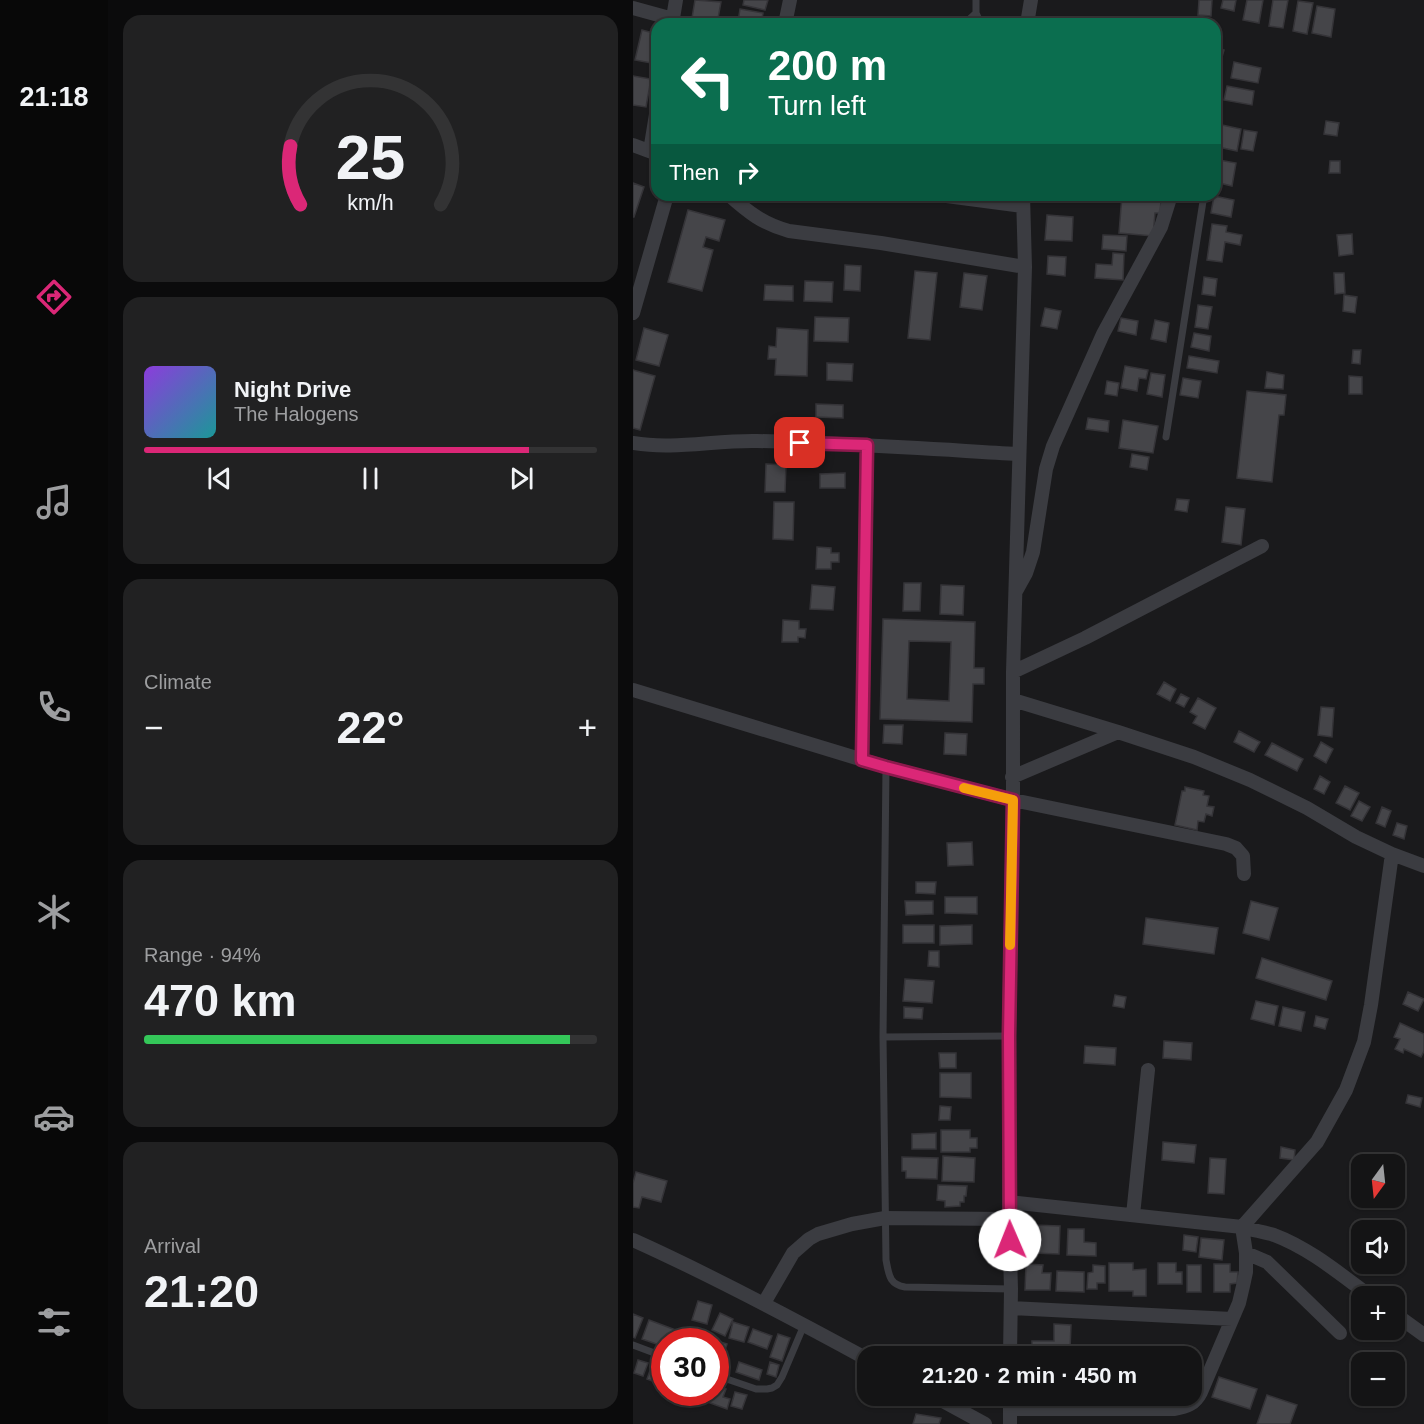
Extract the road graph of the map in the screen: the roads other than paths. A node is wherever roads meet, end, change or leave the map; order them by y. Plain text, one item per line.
1 (676, 0) edge
2 (790, 0) edge
3 (976, 0) edge
4 (1031, 0) edge
5 (633, 8) edge
6 (976, 13) junction
7 (663, 18) edge
8 (673, 18) edge
9 (786, 18) edge
10 (971, 18) edge
11 (978, 18) edge
12 (1028, 18) edge
13 (633, 145) edge
14 (651, 151) edge
15 (665, 201) edge
16 (736, 201) edge
17 (1023, 201) edge
18 (1169, 201) edge
19 (1204, 201) edge
20 (1025, 267) junction
21 (633, 313) edge
22 (1167, 437) dead end
23 (633, 442) edge
24 (867, 445) junction
25 (1018, 454) junction
26 (1262, 546) dead end
27 (1015, 593) junction
28 (1013, 672) junction
29 (633, 690) edge
30 (1013, 700) junction
31 (1118, 732) junction
32 (862, 760) junction
33 (886, 767) junction
34 (1012, 777) junction
35 (1013, 800) junction
36 (1392, 854) junction
37 (1424, 866) edge
38 (1244, 874) dead end
39 (1009, 1036) junction
40 (883, 1037) junction
41 (1148, 1070) dead end
42 (1009, 1202) junction
43 (1133, 1215) junction
44 (885, 1218) junction
45 (1009, 1219) junction
46 (1242, 1227) junction
47 (633, 1240) edge
48 (1246, 1253) junction
49 (1357, 1286) edge
50 (1011, 1289) junction
51 (764, 1303) junction
52 (1011, 1308) junction
53 (1232, 1319) junction
54 (1405, 1321) edge
55 (804, 1325) junction
56 (1340, 1333) dead end
57 (1424, 1335) edge
58 (633, 1346) edge
59 (1010, 1346) edge
60 (651, 1352) edge
61 (857, 1354) edge
62 (729, 1380) edge
63 (1202, 1390) edge
64 (952, 1406) edge
65 (1010, 1406) edge
66 (1104, 1406) edge
67 (1187, 1406) edge
68 (985, 1424) edge
69 (1009, 1424) edge

1 - 8 street
2 - 9 street
3 - 6 lane
4 - 12 street
5 - 7 street
6 - 10 lane
6 - 11 lane
13 - 14 street
15 - 21 street
16 - 20 street
17 - 20 street
18 - 27 street
19 - 22 lane
20 - 25 street
23 - 24 street
24 - 25 street
24 - 32 street
25 - 27 street
26 - 28 street
27 - 28 street
28 - 30 street
29 - 32 street
30 - 31 street
30 - 34 street
31 - 34 street
31 - 36 street
32 - 33 street
33 - 35 street
33 - 40 lane
34 - 35 street
35 - 38 street
35 - 39 street
36 - 37 street
36 - 46 street
39 - 40 lane
39 - 42 street
40 - 44 lane
41 - 43 street
42 - 43 street
42 - 45 street
43 - 46 street
44 - 45 street
44 - 50 lane
44 - 51 street
45 - 50 street
46 - 48 street
46 - 49 street
47 - 51 street
48 - 53 street
48 - 56 street
50 - 52 street
51 - 55 street
52 - 53 street
52 - 59 street
53 - 63 street
54 - 57 street
55 - 61 street
55 - 62 lane
58 - 60 lane
64 - 68 street
65 - 69 street
66 - 67 street

